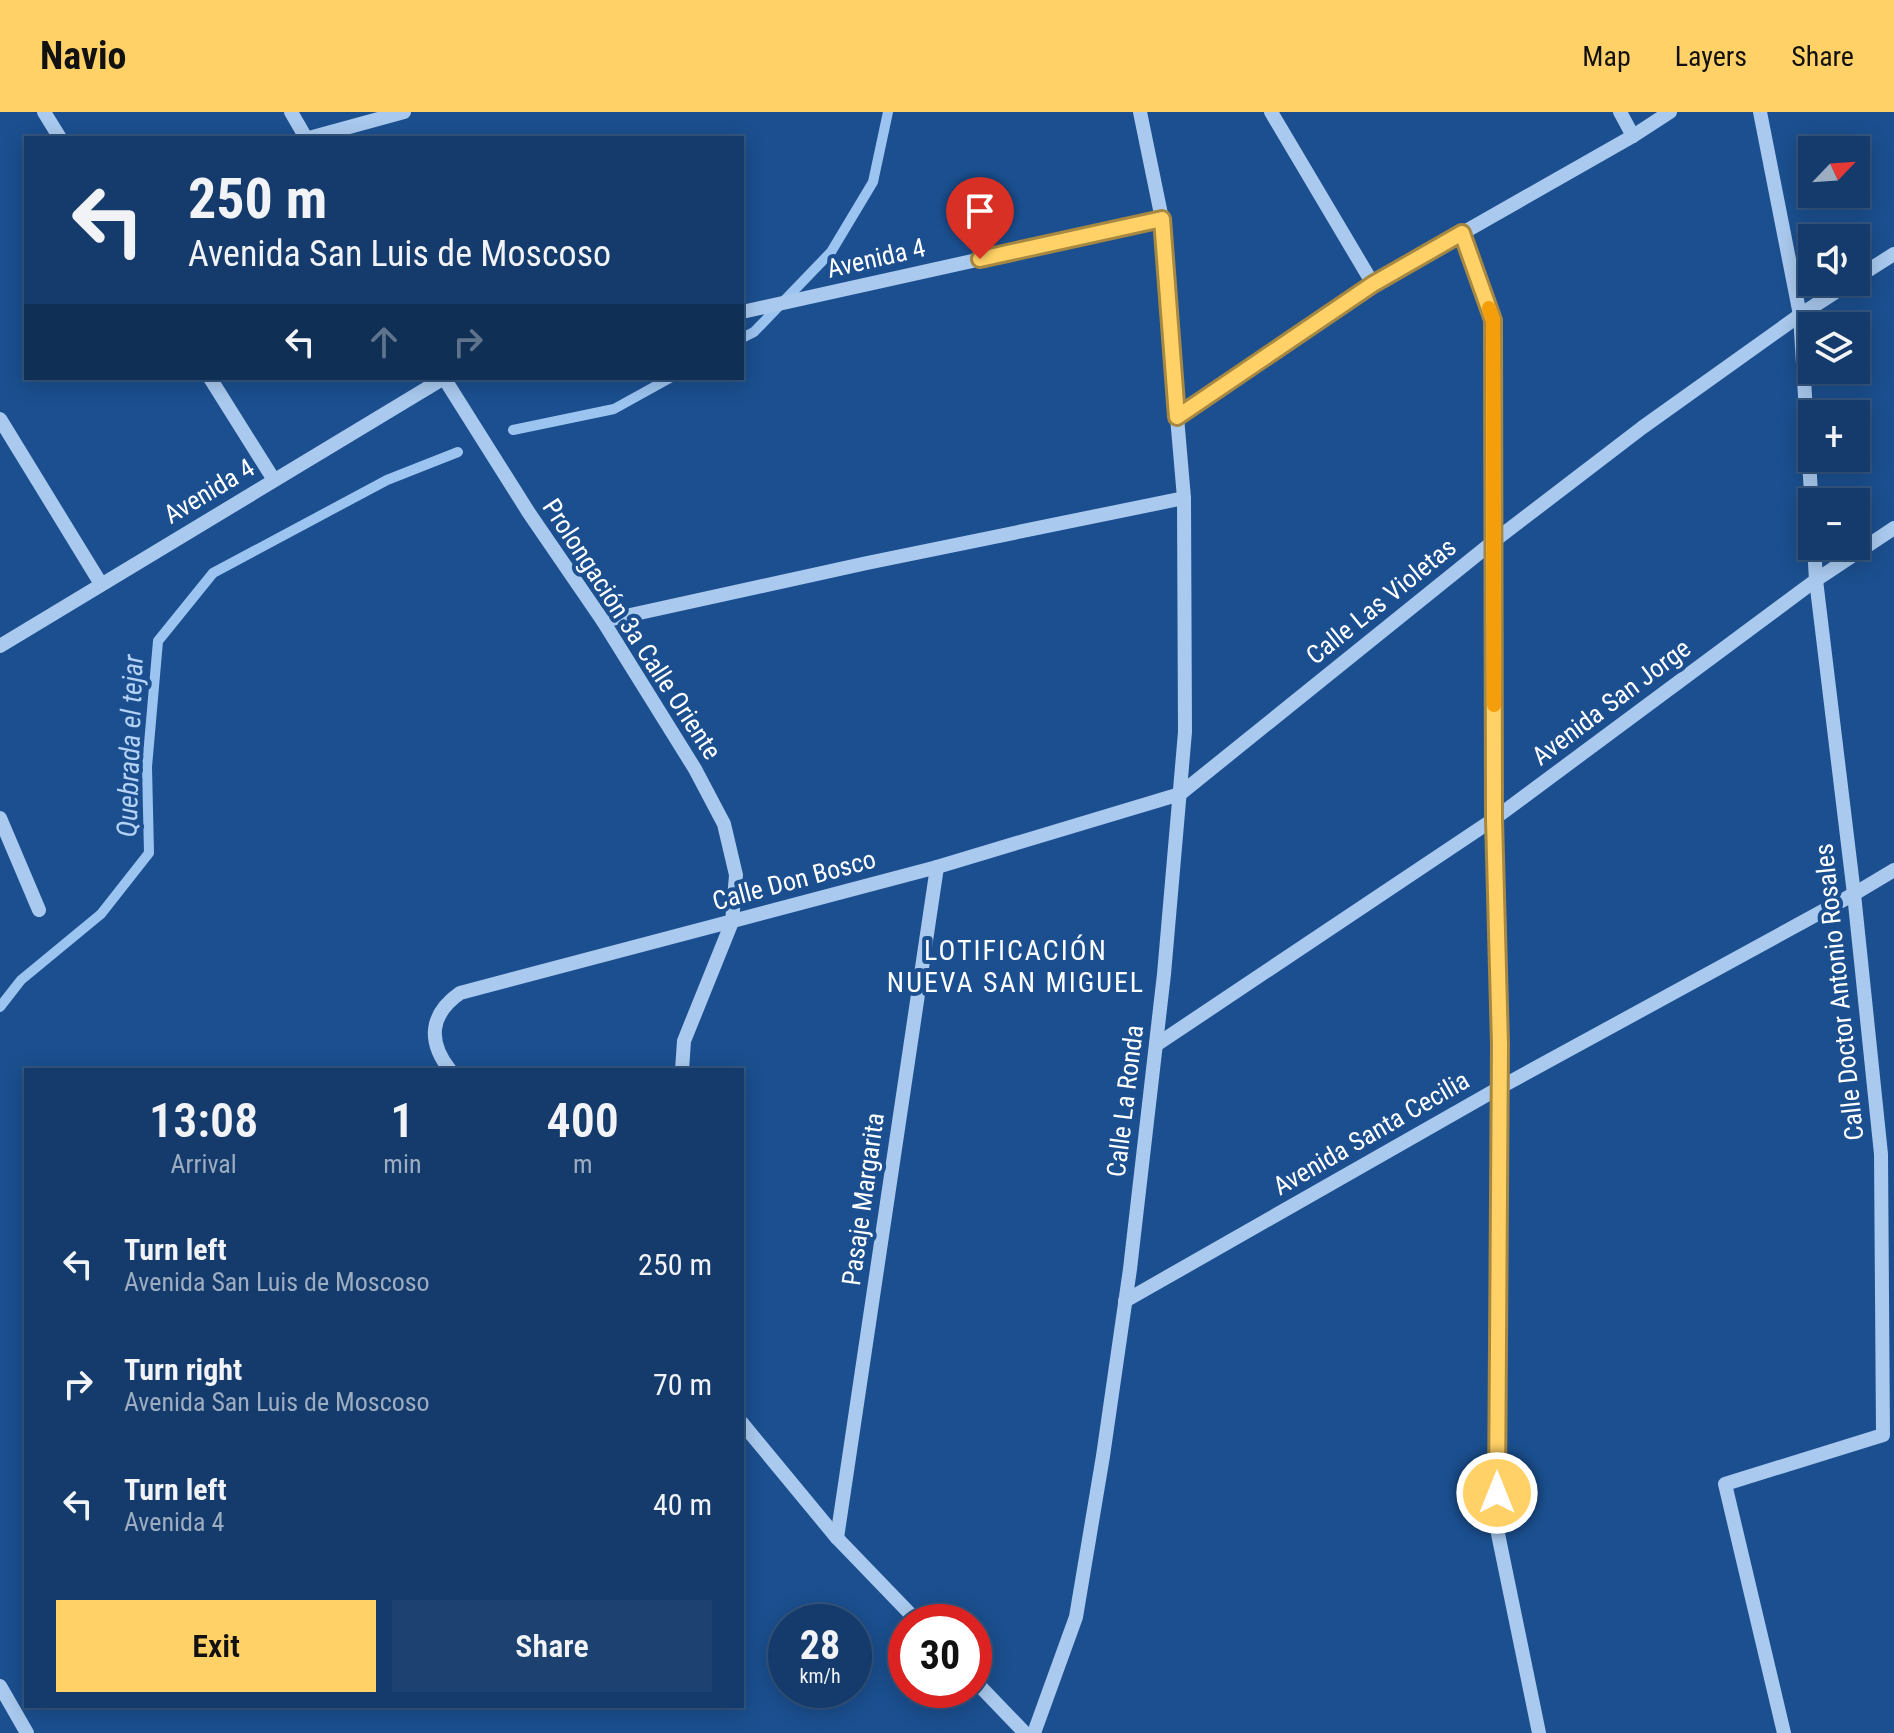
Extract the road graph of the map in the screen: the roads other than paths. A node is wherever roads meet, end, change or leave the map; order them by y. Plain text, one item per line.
1 (44, 112) edge
2 (291, 112) edge
3 (404, 112) edge
4 (1140, 112) edge
5 (1271, 112) edge
6 (1620, 112) edge
7 (1670, 112) edge
8 (1760, 112) edge
9 (59, 136) edge
10 (306, 136) edge
11 (314, 136) edge
12 (1633, 136) junction
13 (1162, 219) junction
14 (1462, 233) junction
15 (1894, 254) edge
16 (1870, 269) edge
17 (1373, 284) junction
18 (1829, 296) edge
19 (744, 312) edge
20 (1799, 312) edge
21 (1805, 312) edge
22 (1798, 316) edge
23 (211, 380) edge
24 (441, 380) edge
25 (445, 380) edge
26 (1804, 384) edge
27 (1177, 417) junction
28 (0, 419) edge
29 (274, 480) junction
30 (1811, 488) edge
31 (1184, 498) junction
32 (1894, 528) edge
33 (1494, 541) junction
34 (1815, 560) edge
35 (1816, 580) junction
36 (101, 584) junction
37 (603, 621) junction
38 (0, 646) edge
39 (1180, 794) junction
40 (0, 818) edge
41 (1494, 819) junction
42 (937, 867) junction
43 (1894, 870) edge
44 (1854, 894) junction
45 (39, 910) dead end
46 (732, 922) junction
47 (1156, 1045) junction
48 (449, 1068) edge
49 (682, 1068) edge
50 (1499, 1088) junction
51 (1125, 1301) junction
52 (744, 1425) edge
53 (837, 1538) junction
54 (901, 1604) edge
55 (0, 1686) edge
56 (992, 1699) edge
57 (27, 1733) edge
58 (1025, 1733) edge
59 (1034, 1733) edge
60 (1539, 1733) edge
61 (1784, 1733) edge

1 - 9 street
2 - 10 street
3 - 11 street
4 - 13 street, Calle La Ronda
5 - 17 street
6 - 12 street
7 - 12 street
8 - 20 street
12 - 14 street
13 - 19 street, Avenida 4
13 - 27 street, Calle La Ronda
14 - 17 street
14 - 33 street
15 - 16 street
17 - 27 street
18 - 21 street, Calle Las Violetas
22 - 33 street, Calle Las Violetas
23 - 29 street
24 - 29 street, Avenida 4
25 - 37 street, Prolongación 3a Calle Oriente
26 - 30 street
27 - 31 street, Calle La Ronda
28 - 36 street
29 - 36 street, Avenida 4
31 - 37 street
31 - 39 street, Calle La Ronda
32 - 35 street, Avenida San Jorge
33 - 39 street, Calle Las Violetas
33 - 41 street
34 - 35 street, Calle Doctor Antonio Rosales
35 - 41 street, Avenida San Jorge
35 - 44 street, Calle Doctor Antonio Rosales
36 - 38 street, Avenida 4
37 - 46 street, Prolongación 3a Calle Oriente
39 - 42 street, Calle Don Bosco
39 - 47 street, Calle La Ronda
40 - 45 street
41 - 47 street, Avenida San Jorge
41 - 50 street
42 - 46 street, Calle Don Bosco
42 - 53 street, Pasaje Margarita
43 - 44 street, Avenida Santa Cecilia
44 - 50 street, Avenida Santa Cecilia
44 - 61 street, Calle Doctor Antonio Rosales
46 - 48 street, Calle Don Bosco
46 - 49 street, Prolongación 3a Calle Oriente
47 - 51 street, Calle La Ronda
50 - 51 street, Avenida Santa Cecilia
50 - 60 street
51 - 59 street, Calle La Ronda
52 - 53 street
53 - 54 street
55 - 57 street
56 - 58 street

